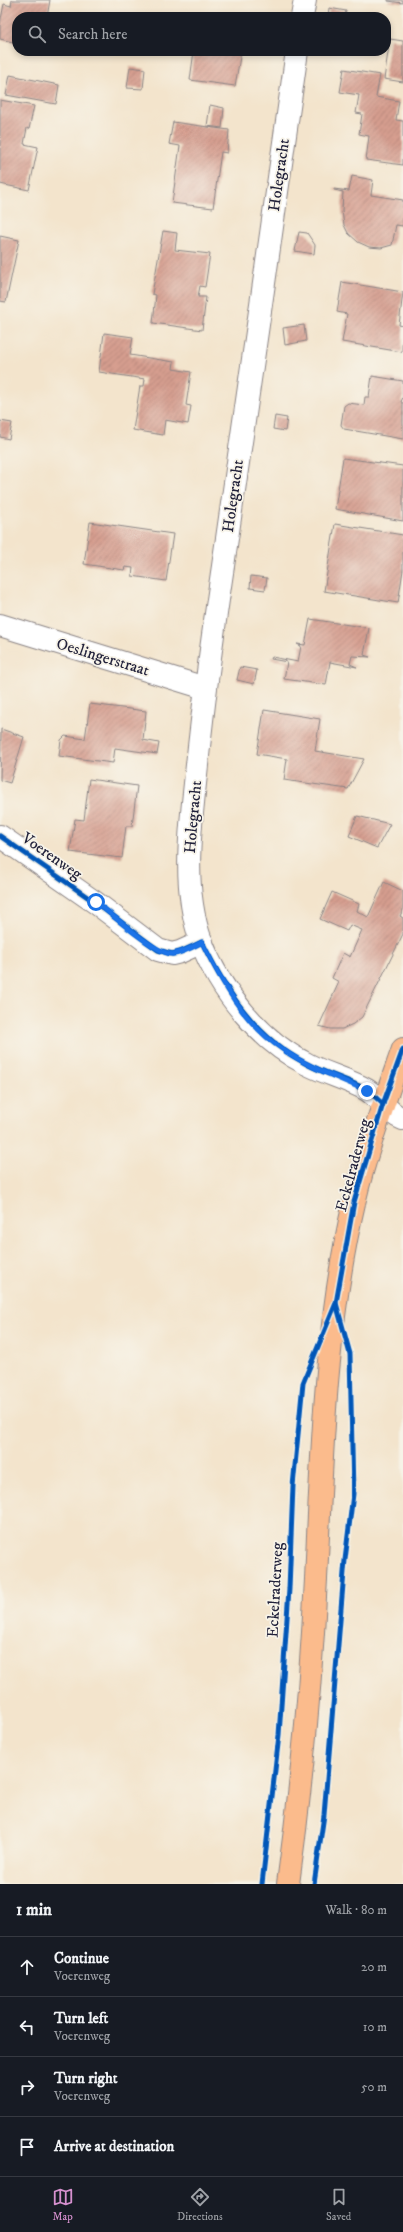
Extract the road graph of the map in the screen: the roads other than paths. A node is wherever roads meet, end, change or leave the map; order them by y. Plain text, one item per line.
1 (305, 0) edge
2 (303, 12) edge
3 (296, 56) edge
4 (0, 625) edge
5 (205, 688) junction
6 (0, 836) edge
7 (202, 942) junction
8 (403, 1049) edge
9 (383, 1104) junction
10 (403, 1119) edge
11 (288, 1884) edge

1 - 2 street
3 - 5 street, Holegracht
4 - 5 street, Oeslingerstraat
5 - 7 street, Holegracht
6 - 7 street, Voerenweg
7 - 9 street
8 - 9 main road, Eckelraderweg
9 - 10 street
9 - 11 main road, Eckelraderweg

